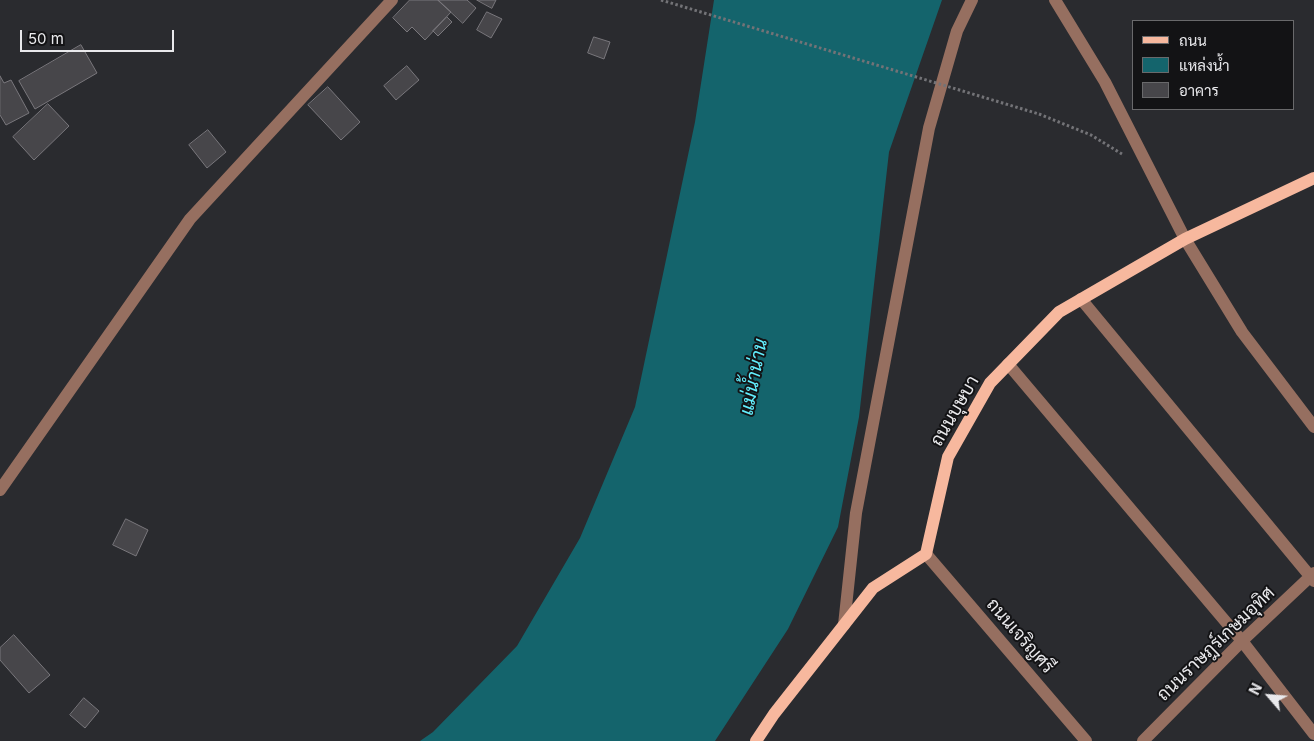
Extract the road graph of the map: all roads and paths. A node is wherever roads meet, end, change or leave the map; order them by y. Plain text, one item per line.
1 (392, 0) edge
2 (661, 0) edge
3 (972, 0) edge
4 (1055, 0) edge
5 (1124, 155) dead end
6 (1314, 178) edge
7 (1184, 239) junction
8 (1081, 300) junction
9 (1008, 364) junction
10 (1314, 427) edge
11 (0, 490) edge
12 (926, 554) junction
13 (1313, 577) edge
14 (844, 625) junction
15 (1242, 642) junction
16 (1314, 734) edge
17 (756, 741) edge
18 (1086, 741) edge
19 (1143, 741) edge

1 - 11 street
2 - 5 path, bridge
3 - 14 street
4 - 7 street
6 - 7 main road, ถนนบุษบา
7 - 8 main road, ถนนบุษบา
7 - 10 street
8 - 9 main road, ถนนบุษบา
8 - 13 street
9 - 12 main road, ถนนบุษบา
9 - 15 street
12 - 14 main road
12 - 18 street, ถนนเจริญศรี
13 - 15 street, ถนนราษฎร์เกษมอุทิศ
14 - 17 main road
15 - 16 street
15 - 19 street, ถนนราษฎร์เกษมอุทิศ

